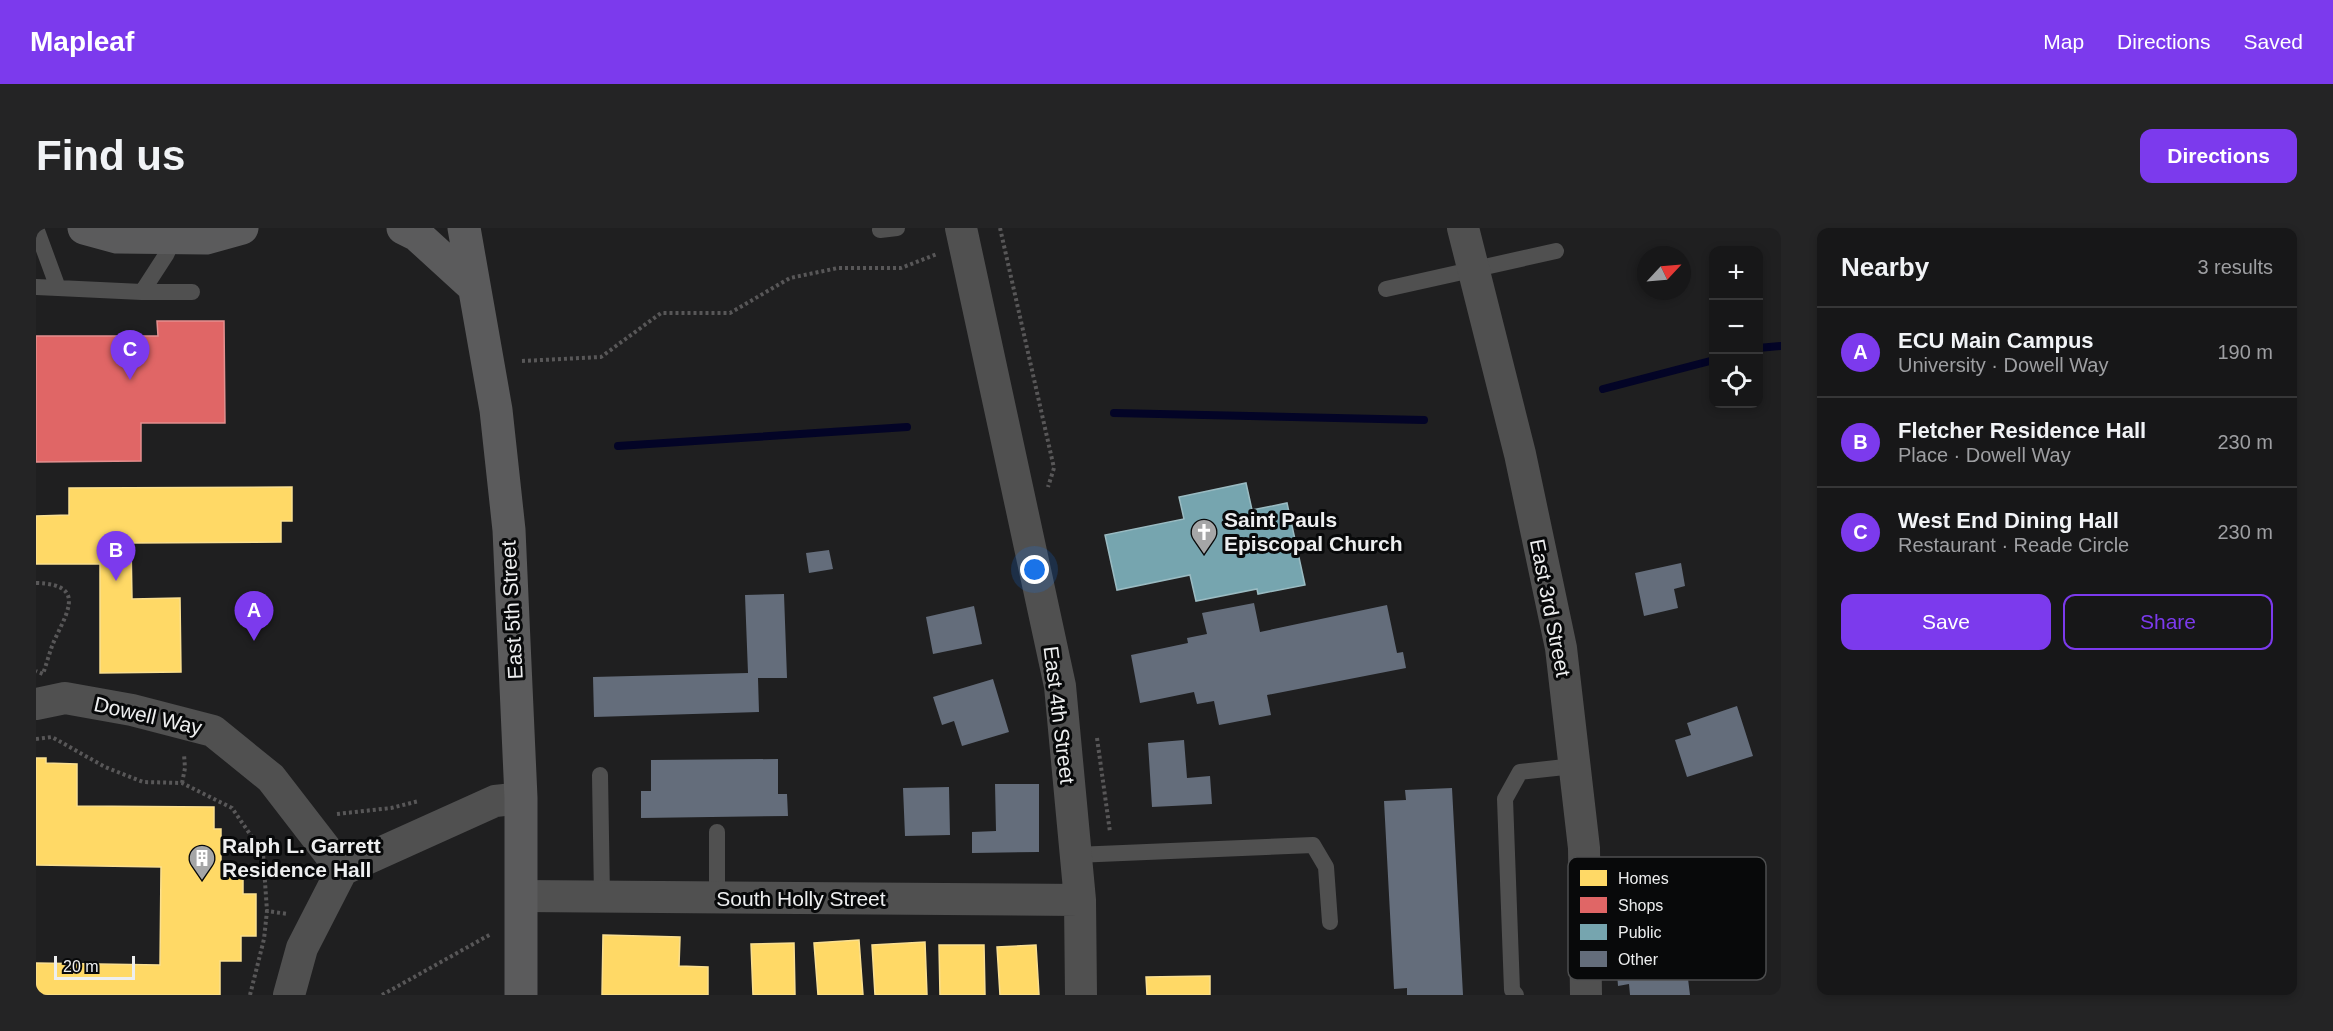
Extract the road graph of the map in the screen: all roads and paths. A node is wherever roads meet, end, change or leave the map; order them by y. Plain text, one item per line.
1 (36, 228) edge
2 (84, 228) edge
3 (242, 228) edge
4 (403, 228) edge
5 (464, 228) edge
6 (1463, 228) edge
7 (174, 238) junction
8 (953, 240) edge
9 (1556, 251) dead end
10 (1473, 270) junction
11 (36, 287) edge
12 (474, 287) junction
13 (58, 288) junction
14 (1386, 289) dead end
15 (192, 291) dead end
16 (142, 292) junction
17 (522, 361) dead end
18 (36, 583) edge
19 (44, 674) dead end
20 (36, 704) edge
21 (36, 739) edge
22 (1574, 766) junction
23 (600, 775) dead end
24 (521, 798) junction
25 (421, 800) dead end
26 (337, 814) dead end
27 (717, 832) dead end
28 (1075, 855) junction
29 (1584, 857) edge
30 (342, 870) junction
31 (521, 896) junction
32 (602, 897) junction
33 (717, 898) junction
34 (1080, 900) junction
35 (267, 911) dead end
36 (1330, 922) dead end
37 (492, 934) dead end
38 (1586, 980) edge
39 (290, 995) edge
40 (381, 995) edge
41 (521, 995) edge
42 (1081, 995) edge
43 (1515, 995) edge
44 (1586, 995) edge

1 - 13 lane
2 - 7 main road
3 - 7 main road
4 - 12 main road
5 - 12 main road, East 5th Street
6 - 10 street, East 3rd Street
7 - 16 lane
8 - 17 path
8 - 28 street, East 4th Street
9 - 10 lane
10 - 14 lane
10 - 22 street, East 3rd Street
11 - 13 lane
12 - 24 main road, East 5th Street
13 - 16 lane
15 - 16 lane
18 - 19 path
20 - 30 street, Dowell Way
21 - 35 path
22 - 29 street, East 3rd Street
22 - 43 lane
23 - 32 lane
24 - 30 street
24 - 31 main road, East 5th Street
25 - 26 path
27 - 33 lane
28 - 34 street, East 4th Street
28 - 36 lane
30 - 39 street
31 - 32 street, South Holly Street
31 - 41 main road, East 5th Street
32 - 33 street, South Holly Street
33 - 34 street, South Holly Street
34 - 42 street, East 4th Street
37 - 40 path
38 - 44 street, East 3rd Street

